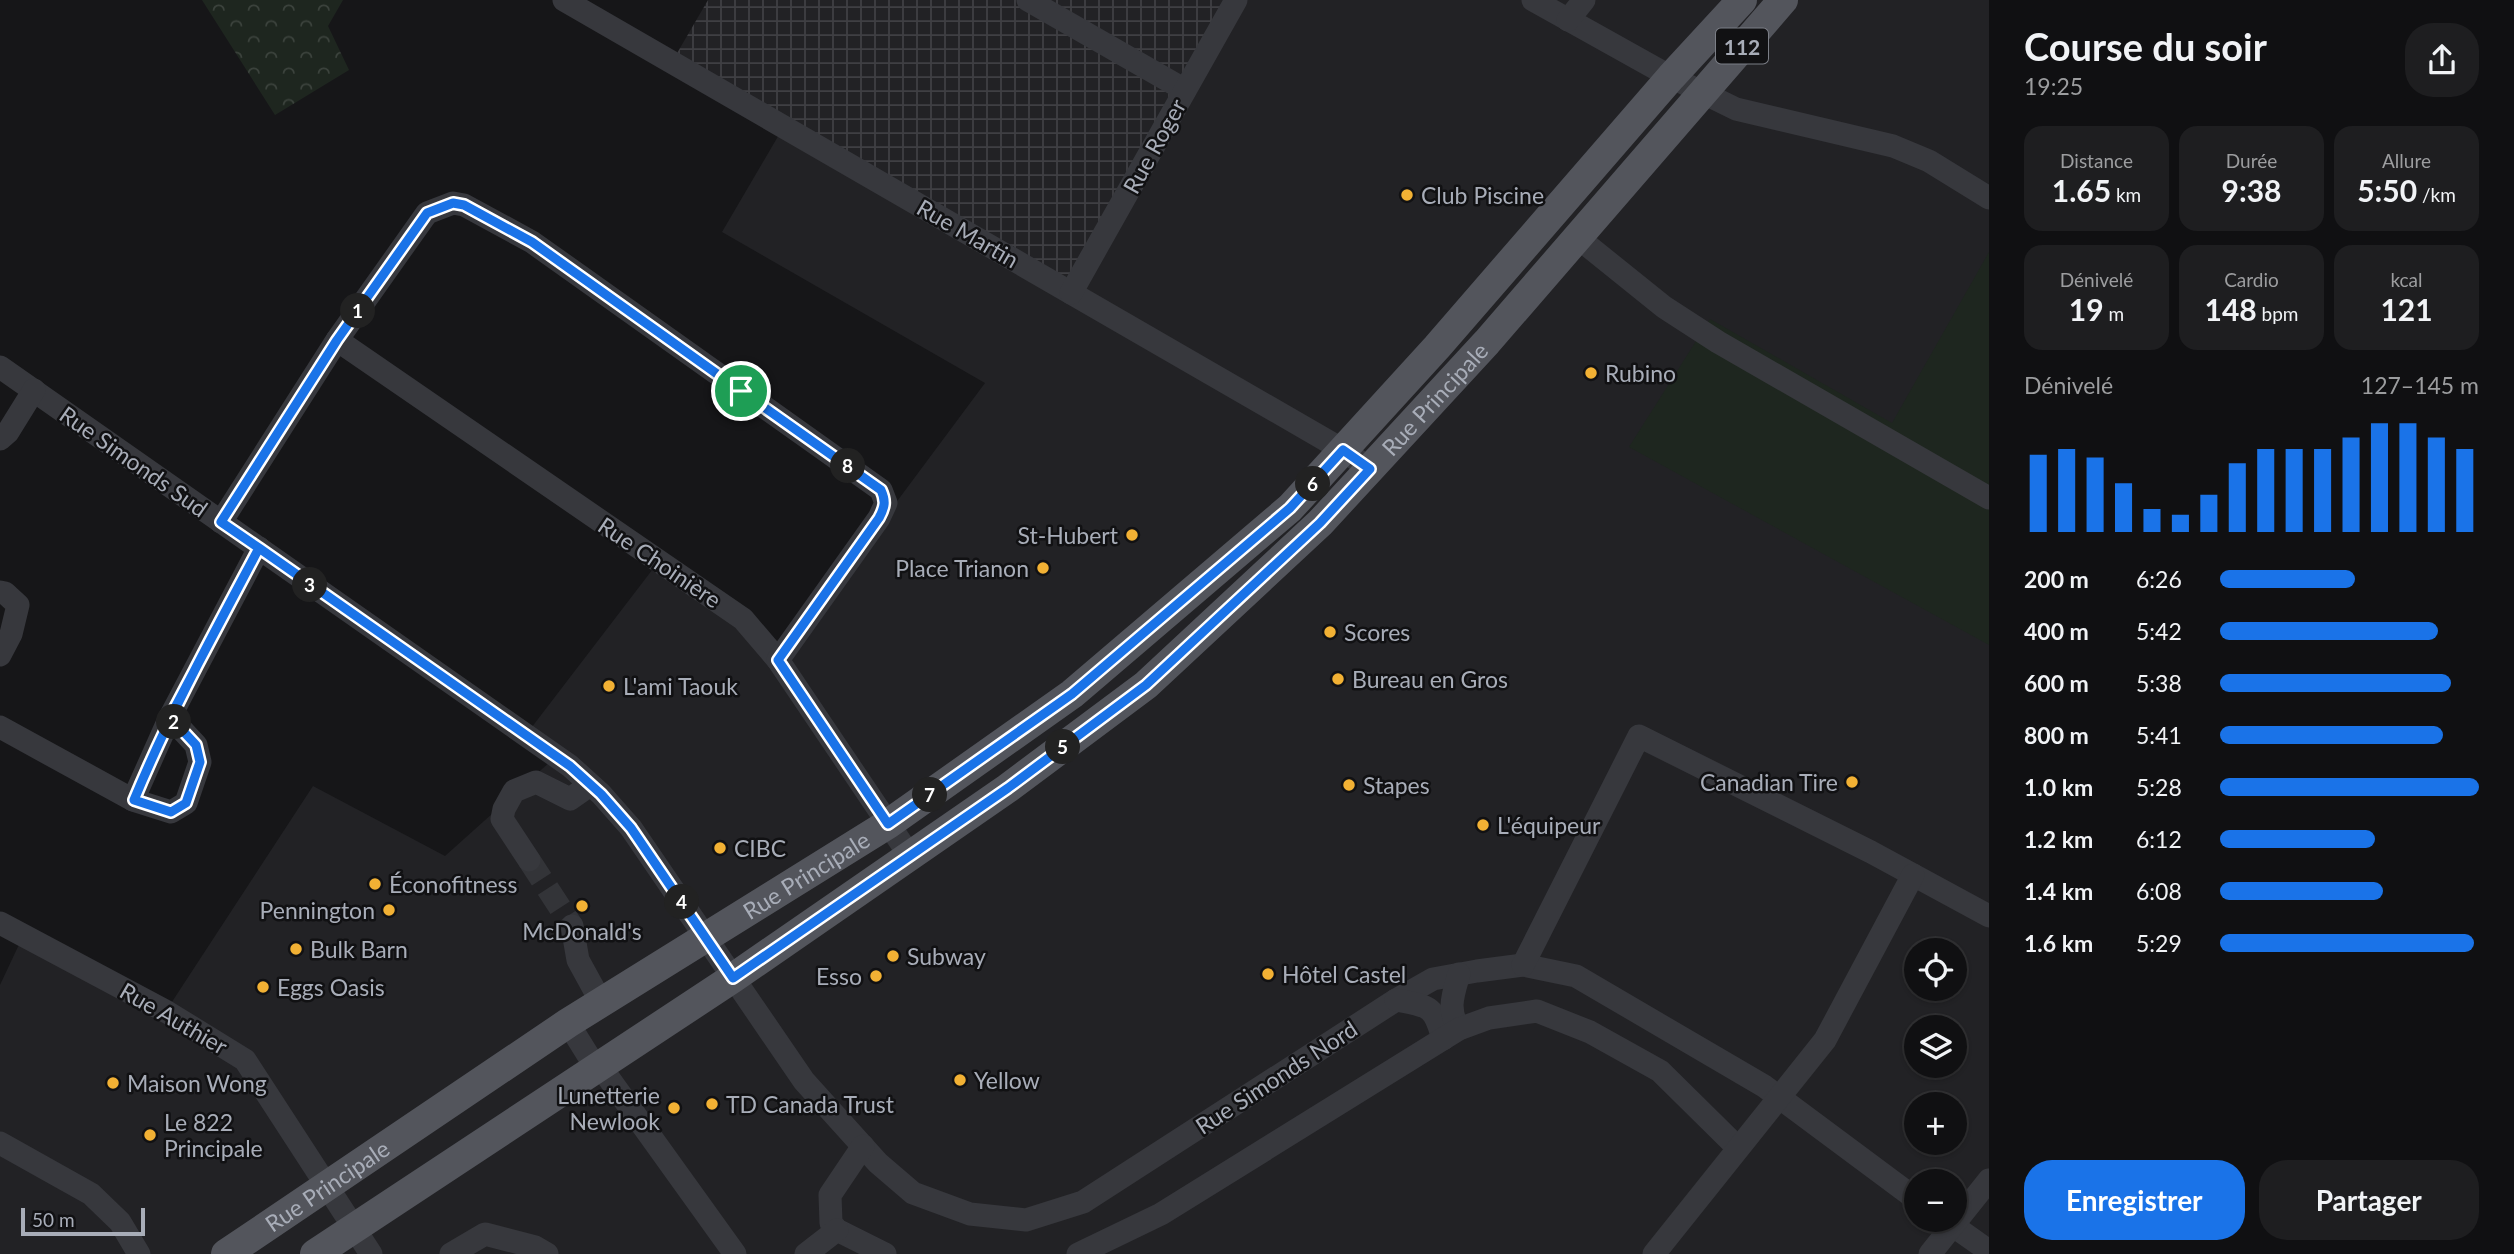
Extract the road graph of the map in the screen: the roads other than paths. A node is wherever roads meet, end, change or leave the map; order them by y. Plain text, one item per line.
1 (564, 0) edge
2 (1028, 0) edge
3 (1236, 0) edge
4 (1533, 0) edge
5 (1584, 0) edge
6 (1742, 0) edge
7 (1783, 0) edge
8 (1568, 20) junction
9 (1671, 78) junction
10 (1185, 90) junction
11 (1701, 93) junction
12 (1989, 198) edge
13 (1577, 237) junction
14 (1071, 293) junction
15 (337, 340) junction
16 (0, 367) edge
17 (34, 390) junction
18 (0, 439) edge
19 (1343, 450) junction
20 (1370, 469) junction
21 (1989, 498) edge
22 (221, 522) junction
23 (259, 548) junction
24 (0, 592) edge
25 (0, 655) edge
26 (778, 660) junction
27 (1072, 694) junction
28 (170, 717) junction
29 (1092, 725) junction
30 (0, 727) edge
31 (590, 785) junction
32 (134, 800) junction
33 (888, 824) junction
34 (910, 856) junction
35 (529, 860) tunnel mouth
36 (1913, 875) junction
37 (1989, 916) edge
38 (0, 923) edge
39 (572, 926) tunnel mouth
40 (706, 937) junction
41 (1523, 965) junction
42 (1459, 974) junction
43 (733, 978) junction
44 (1396, 1000) junction
45 (601, 1002) junction
46 (568, 1023) junction
47 (1451, 1034) junction
48 (598, 1067) junction
49 (1779, 1097) junction
50 (0, 1143) edge
51 (863, 1146) junction
52 (1738, 1148) junction
53 (1989, 1180) edge
54 (326, 1187) junction
55 (1904, 1190) edge
56 (1967, 1204) edge
57 (353, 1229) junction
58 (837, 1230) junction
59 (1943, 1232) edge
60 (1962, 1232) edge
61 (1989, 1251) edge
62 (139, 1254) edge
63 (226, 1254) edge
64 (315, 1254) edge
65 (372, 1254) edge
66 (451, 1254) edge
67 (547, 1254) edge
68 (735, 1254) edge
69 (806, 1254) edge
70 (885, 1254) edge
71 (1078, 1254) edge
72 (1654, 1254) edge
73 (1930, 1254) edge

1 - 14 street, Rue Martin
2 - 10 street
3 - 10 street, Rue Roger
4 - 8 street
5 - 8 street
6 - 9 main road, Rue Principale / 112
7 - 11 main road, Rue Principale / 112
8 - 9 street
9 - 11 street
9 - 19 main road, Rue Principale / 112
10 - 14 street, Rue Roger
11 - 12 street
11 - 13 main road, Rue Principale / 112
13 - 20 main road, Rue Principale / 112
13 - 21 street
14 - 19 street, Rue Martin
15 - 22 street
15 - 26 street, Rue Choinière
15 - 26 street
16 - 17 street, Rue Simonds Sud
17 - 18 street
17 - 22 street, Rue Simonds Sud
19 - 20 street, Rue Martin
19 - 27 main road, Rue Principale / 112
20 - 29 main road, Rue Principale / 112
22 - 23 street, Rue Simonds Sud
23 - 28 street
23 - 31 street, Rue Simonds Sud
24 - 25 street
26 - 33 street, Rue Choinière
27 - 29 street
27 - 33 main road, Rue Principale / 112
28 - 32 street
28 - 32 street
29 - 34 main road, Rue Principale / 112
30 - 32 street
31 - 35 street
31 - 40 street, Rue Simonds Sud
33 - 34 street, Rue Choinière
33 - 40 main road, Rue Principale / 112
34 - 43 main road, Rue Principale / 112
36 - 37 street
36 - 41 street
36 - 49 street
38 - 54 street, Rue Authier
39 - 45 street
40 - 43 street, Rue Simonds Nord
40 - 45 main road, Rue Principale / 112
41 - 42 street, Rue Simonds Nord
41 - 49 street, Rue Simonds Nord
42 - 44 street, Rue Simonds Nord
42 - 47 street
43 - 48 main road, Rue Principale / 112
43 - 51 street, Rue Simonds Nord
44 - 47 street
44 - 51 street, Rue Simonds Nord
45 - 46 main road, Rue Principale / 112
46 - 48 street
46 - 54 main road, Rue Principale / 112
47 - 52 street
47 - 71 street
48 - 57 main road, Rue Principale / 112
48 - 68 street
49 - 52 street
49 - 55 street, Rue Simonds Nord
50 - 62 street
51 - 58 street
52 - 72 street
53 - 56 street
54 - 57 street, Rue Authier
54 - 63 main road, Rue Principale / 112
57 - 64 main road, Rue Principale / 112
57 - 65 street, Rue Authier
58 - 69 street
58 - 70 street
59 - 73 street
60 - 61 street
66 - 67 street

